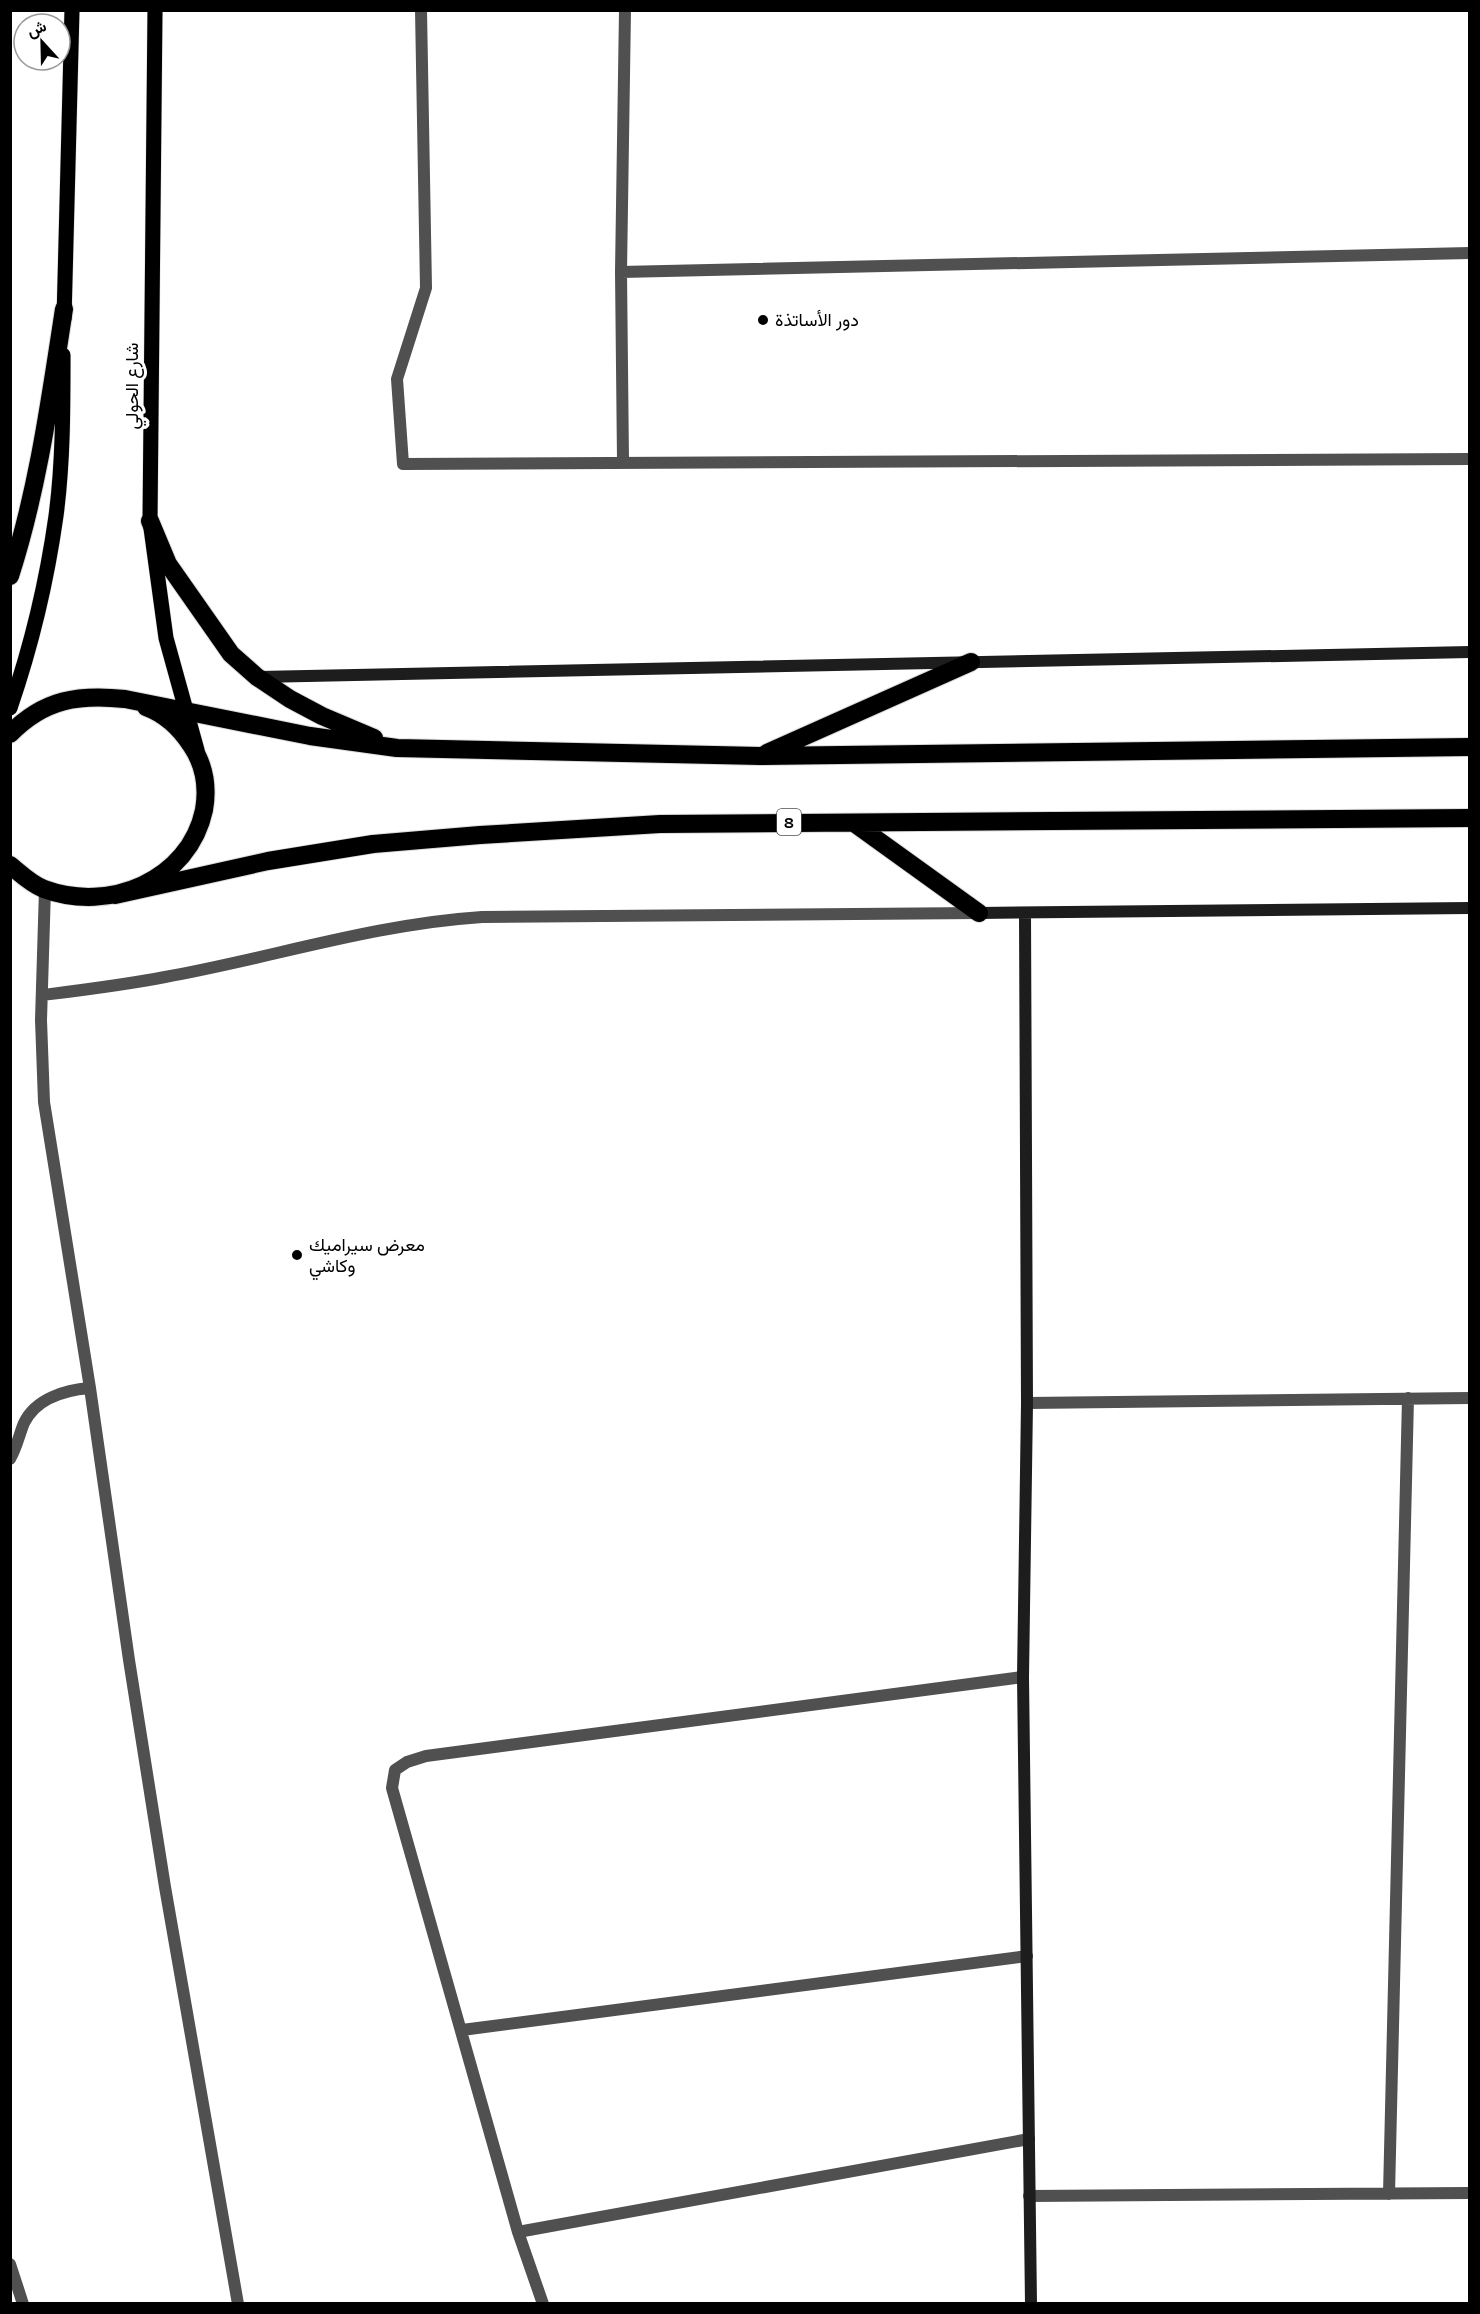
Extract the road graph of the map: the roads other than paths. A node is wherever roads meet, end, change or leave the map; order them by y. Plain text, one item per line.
1 (72, 10) edge
2 (155, 10) edge
3 (421, 10) edge
4 (625, 10) edge
5 (1470, 253) edge
6 (621, 272) junction
7 (64, 309) junction
8 (1470, 459) edge
9 (623, 461) junction
10 (150, 521) junction
11 (10, 576) edge
12 (1470, 652) edge
13 (971, 662) junction
14 (257, 677) junction
15 (125, 699) junction
16 (65, 700) junction
17 (10, 708) edge
18 (186, 711) junction
19 (10, 715) edge
20 (10, 734) edge
21 (1470, 747) edge
22 (398, 748) junction
23 (199, 756) junction
24 (760, 756) junction
25 (1470, 818) edge
26 (854, 823) junction
27 (10, 865) edge
28 (10, 878) edge
29 (38, 886) junction
30 (115, 895) junction
31 (1470, 908) edge
32 (979, 913) junction
33 (1025, 913) junction
34 (43, 995) junction
35 (90, 1388) junction
36 (1408, 1398) junction
37 (1470, 1398) edge
38 (1027, 1403) junction
39 (10, 1459) edge
40 (1023, 1677) junction
41 (1027, 1956) junction
42 (462, 2030) junction
43 (1029, 2139) junction
44 (1470, 2193) edge
45 (1389, 2194) junction
46 (1029, 2196) junction
47 (518, 2232) junction
48 (10, 2264) edge
49 (23, 2304) edge
50 (238, 2304) edge
51 (543, 2304) edge
52 (1031, 2304) edge

1 - 7 main road
2 - 10 main road, شارع الحولي
3 - 9 street
4 - 6 street
5 - 6 street
6 - 9 street
7 - 11 highway
7 - 17 main road
8 - 9 street
10 - 14 highway
10 - 18 main road, شارع الحولي
12 - 13 main road
13 - 14 main road
13 - 24 highway
14 - 22 highway
15 - 16 highway
15 - 18 highway
15 - 23 highway
16 - 19 highway
16 - 20 highway
18 - 22 highway
18 - 23 main road, شارع الحولي
21 - 24 highway
22 - 24 highway
23 - 30 highway
25 - 26 highway, 8
26 - 30 highway, 8
26 - 32 highway
27 - 29 highway
28 - 29 highway
29 - 30 highway
29 - 34 street
31 - 33 main road
32 - 33 main road
32 - 34 street
33 - 38 main road
34 - 35 street
35 - 39 street
35 - 50 street
36 - 37 street
36 - 38 street
36 - 45 street
38 - 40 main road
40 - 41 main road
40 - 42 street
41 - 42 street
41 - 43 main road
42 - 47 street
43 - 46 main road
43 - 47 street
44 - 45 street
45 - 46 street
46 - 52 main road
47 - 51 street
48 - 49 street

